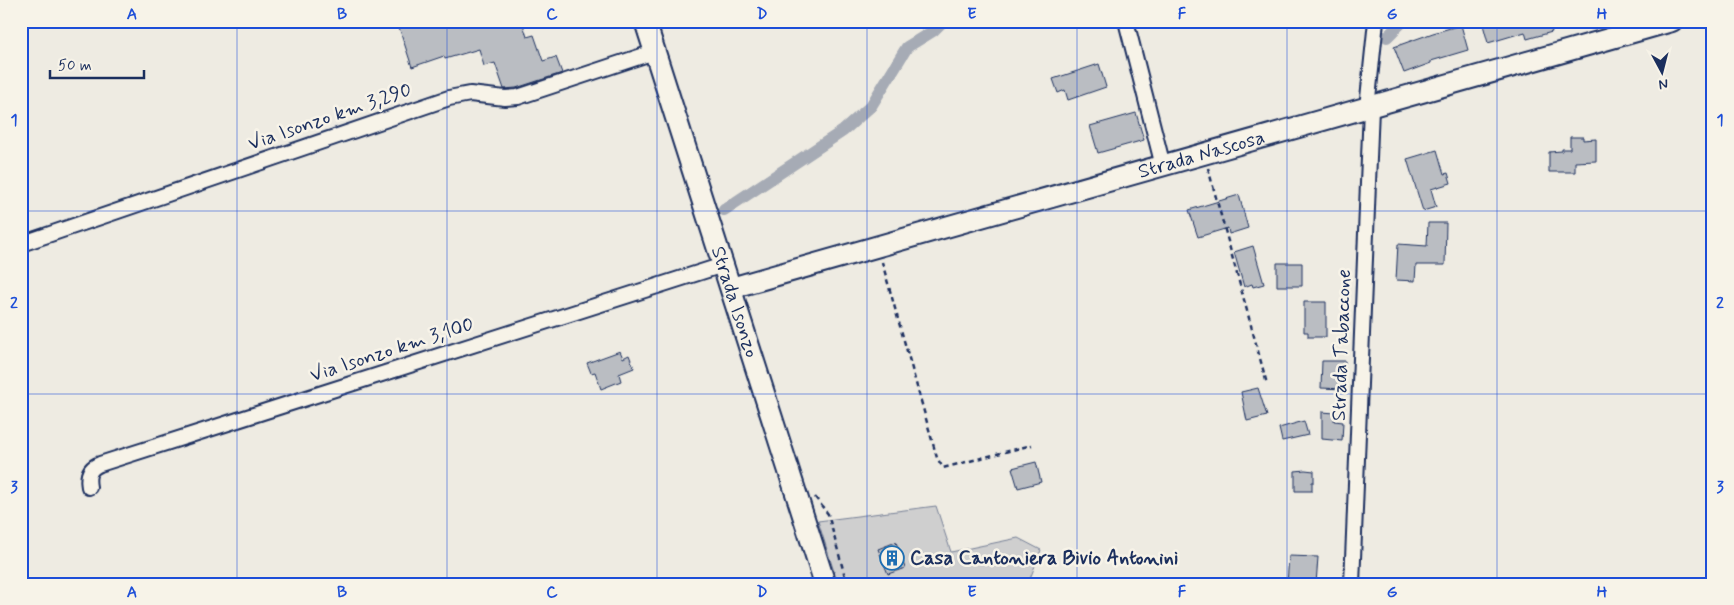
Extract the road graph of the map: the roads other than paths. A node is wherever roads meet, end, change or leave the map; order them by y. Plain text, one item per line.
1 (644, 21) edge
2 (1126, 21) edge
3 (1376, 21) edge
4 (1661, 23) edge
5 (654, 52) junction
6 (1369, 108) junction
7 (1164, 166) junction
8 (21, 244) edge
9 (723, 265) junction
10 (731, 288) junction
11 (89, 487) dead end
12 (825, 584) edge
13 (1352, 584) edge

1 - 5 street, Strada Isonzo
2 - 7 street
3 - 6 street, Strada Tabaccone
4 - 6 street, Strada Nascosa
5 - 8 street, Via Isonzo km 3,290
5 - 9 street, Strada Isonzo
6 - 7 street, Strada Nascosa
6 - 13 street, Strada Tabaccone
7 - 10 street, Strada Nascosa
9 - 10 street, Strada Isonzo
9 - 11 street, Via Isonzo km 3,100
10 - 12 street, Strada Isonzo

